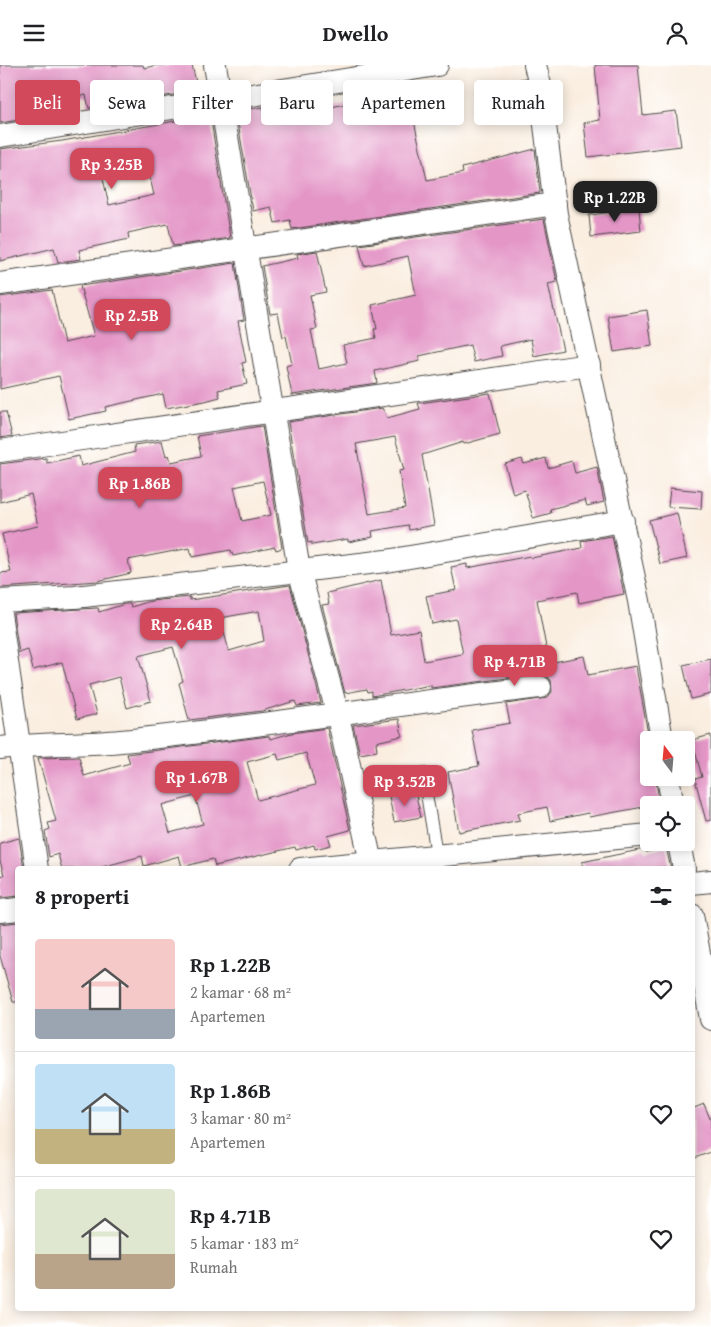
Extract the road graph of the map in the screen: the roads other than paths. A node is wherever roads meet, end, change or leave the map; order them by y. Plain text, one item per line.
1 (215, 65) edge
2 (437, 65) edge
3 (535, 65) edge
4 (217, 80) edge
5 (251, 96) edge
6 (174, 107) edge
7 (225, 125) edge
8 (0, 136) edge
9 (555, 203) junction
10 (246, 247) junction
11 (0, 284) edge
12 (589, 365) junction
13 (271, 410) junction
14 (0, 451) edge
15 (623, 521) junction
16 (298, 570) junction
17 (0, 601) edge
18 (0, 613) edge
19 (540, 687) dead end
20 (337, 712) junction
21 (660, 731) edge
22 (9, 747) edge
23 (423, 773) dead end
24 (640, 836) edge
25 (681, 851) edge
26 (437, 857) junction
27 (371, 862) junction
28 (36, 866) edge
29 (330, 866) edge
30 (684, 866) edge
31 (711, 881) edge
32 (695, 883) edge
33 (15, 909) edge
34 (0, 911) edge
35 (695, 945) edge
36 (697, 965) edge
37 (711, 1019) edge

1 - 4 street
2 - 5 street
3 - 9 street
6 - 8 street
7 - 10 street
9 - 10 street
9 - 12 street
10 - 11 street
10 - 13 street
12 - 13 street
12 - 15 street
13 - 14 street
13 - 16 street
15 - 16 street
15 - 21 street
16 - 17 street
16 - 20 street
18 - 22 street
19 - 20 street
20 - 22 street
20 - 27 street
22 - 28 street
23 - 26 lane
24 - 26 street
25 - 30 street
26 - 27 street
27 - 29 street
31 - 32 street
33 - 34 street
35 - 36 street
36 - 37 street

